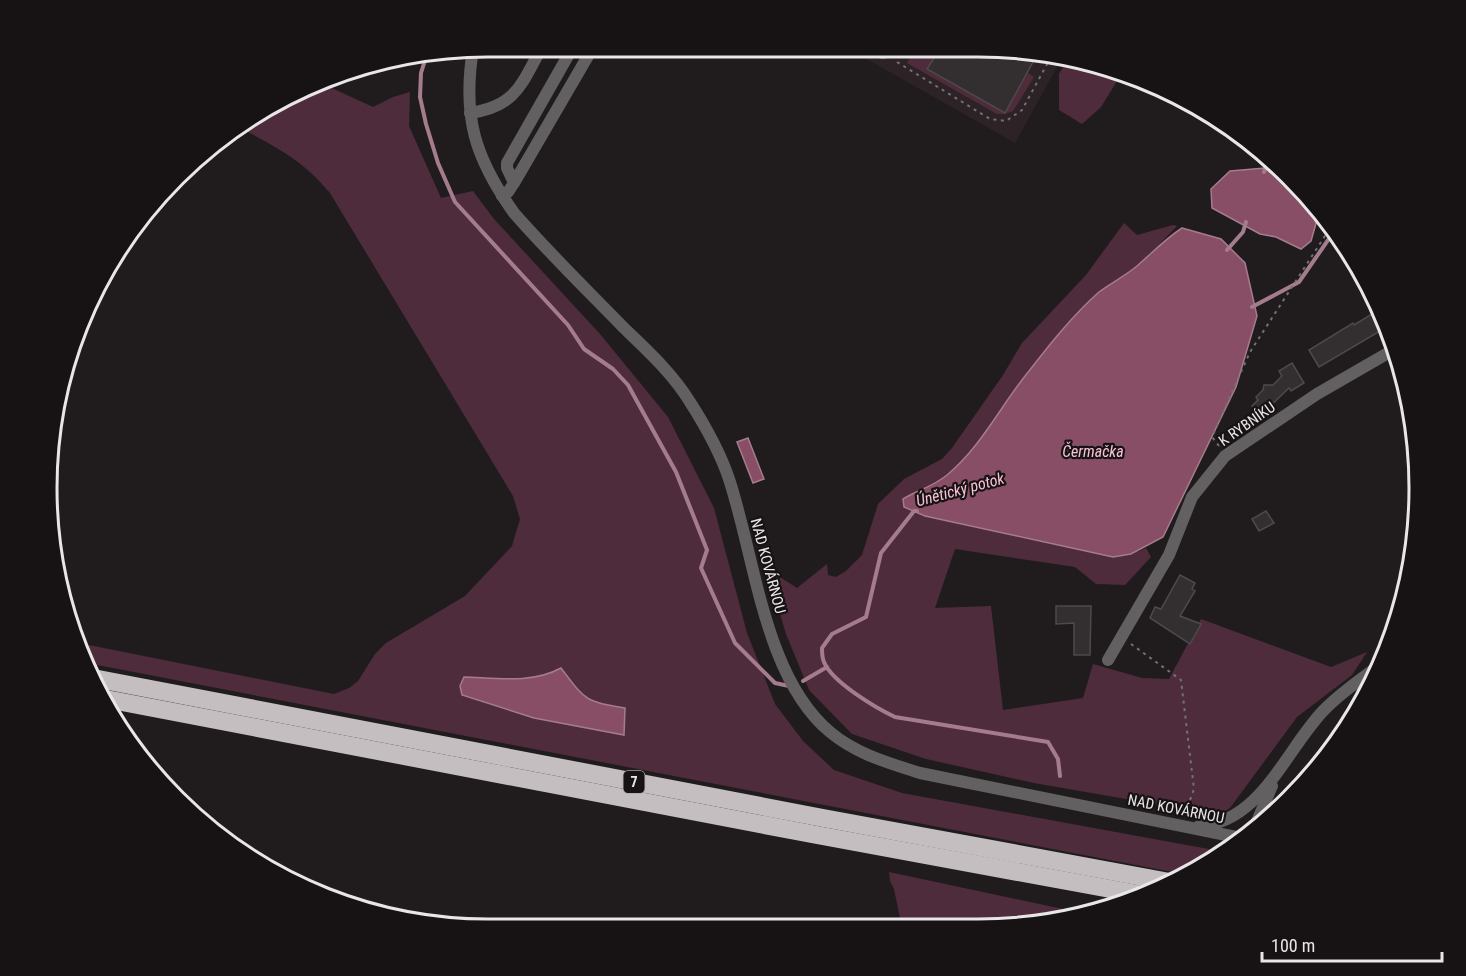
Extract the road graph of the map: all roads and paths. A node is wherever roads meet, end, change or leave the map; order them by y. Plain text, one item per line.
1 (537, 57) edge
2 (567, 57) edge
3 (587, 57) edge
4 (897, 57) edge
5 (472, 58) edge
6 (1048, 63) edge
7 (470, 113) junction
8 (514, 183) junction
9 (502, 196) junction
10 (1326, 234) edge
11 (1387, 353) edge
12 (1225, 456) junction
13 (1122, 637) junction
14 (1108, 660) dead end
15 (1367, 674) edge
16 (101, 680) edge
17 (1362, 685) edge
18 (1337, 698) junction
19 (113, 700) edge
20 (1280, 768) junction
21 (1261, 813) edge
22 (1184, 826) junction
23 (1231, 836) edge
24 (1158, 880) edge
25 (1126, 893) edge

1 - 7 street
2 - 8 street
3 - 8 street
4 - 6 path
5 - 7 street, NAD KOVÁRNOU
7 - 9 street, NAD KOVÁRNOU
8 - 9 street
9 - 22 street, NAD KOVÁRNOU
10 - 12 path
11 - 12 street, K RYBNÍKU
12 - 13 street, K RYBNÍKU
13 - 14 street, K RYBNÍKU
13 - 22 path
15 - 18 street
16 - 24 highway, 7
17 - 18 street
18 - 20 street
19 - 25 highway, 7
20 - 21 street
20 - 22 street
22 - 23 street, NAD KOVÁRNOU

